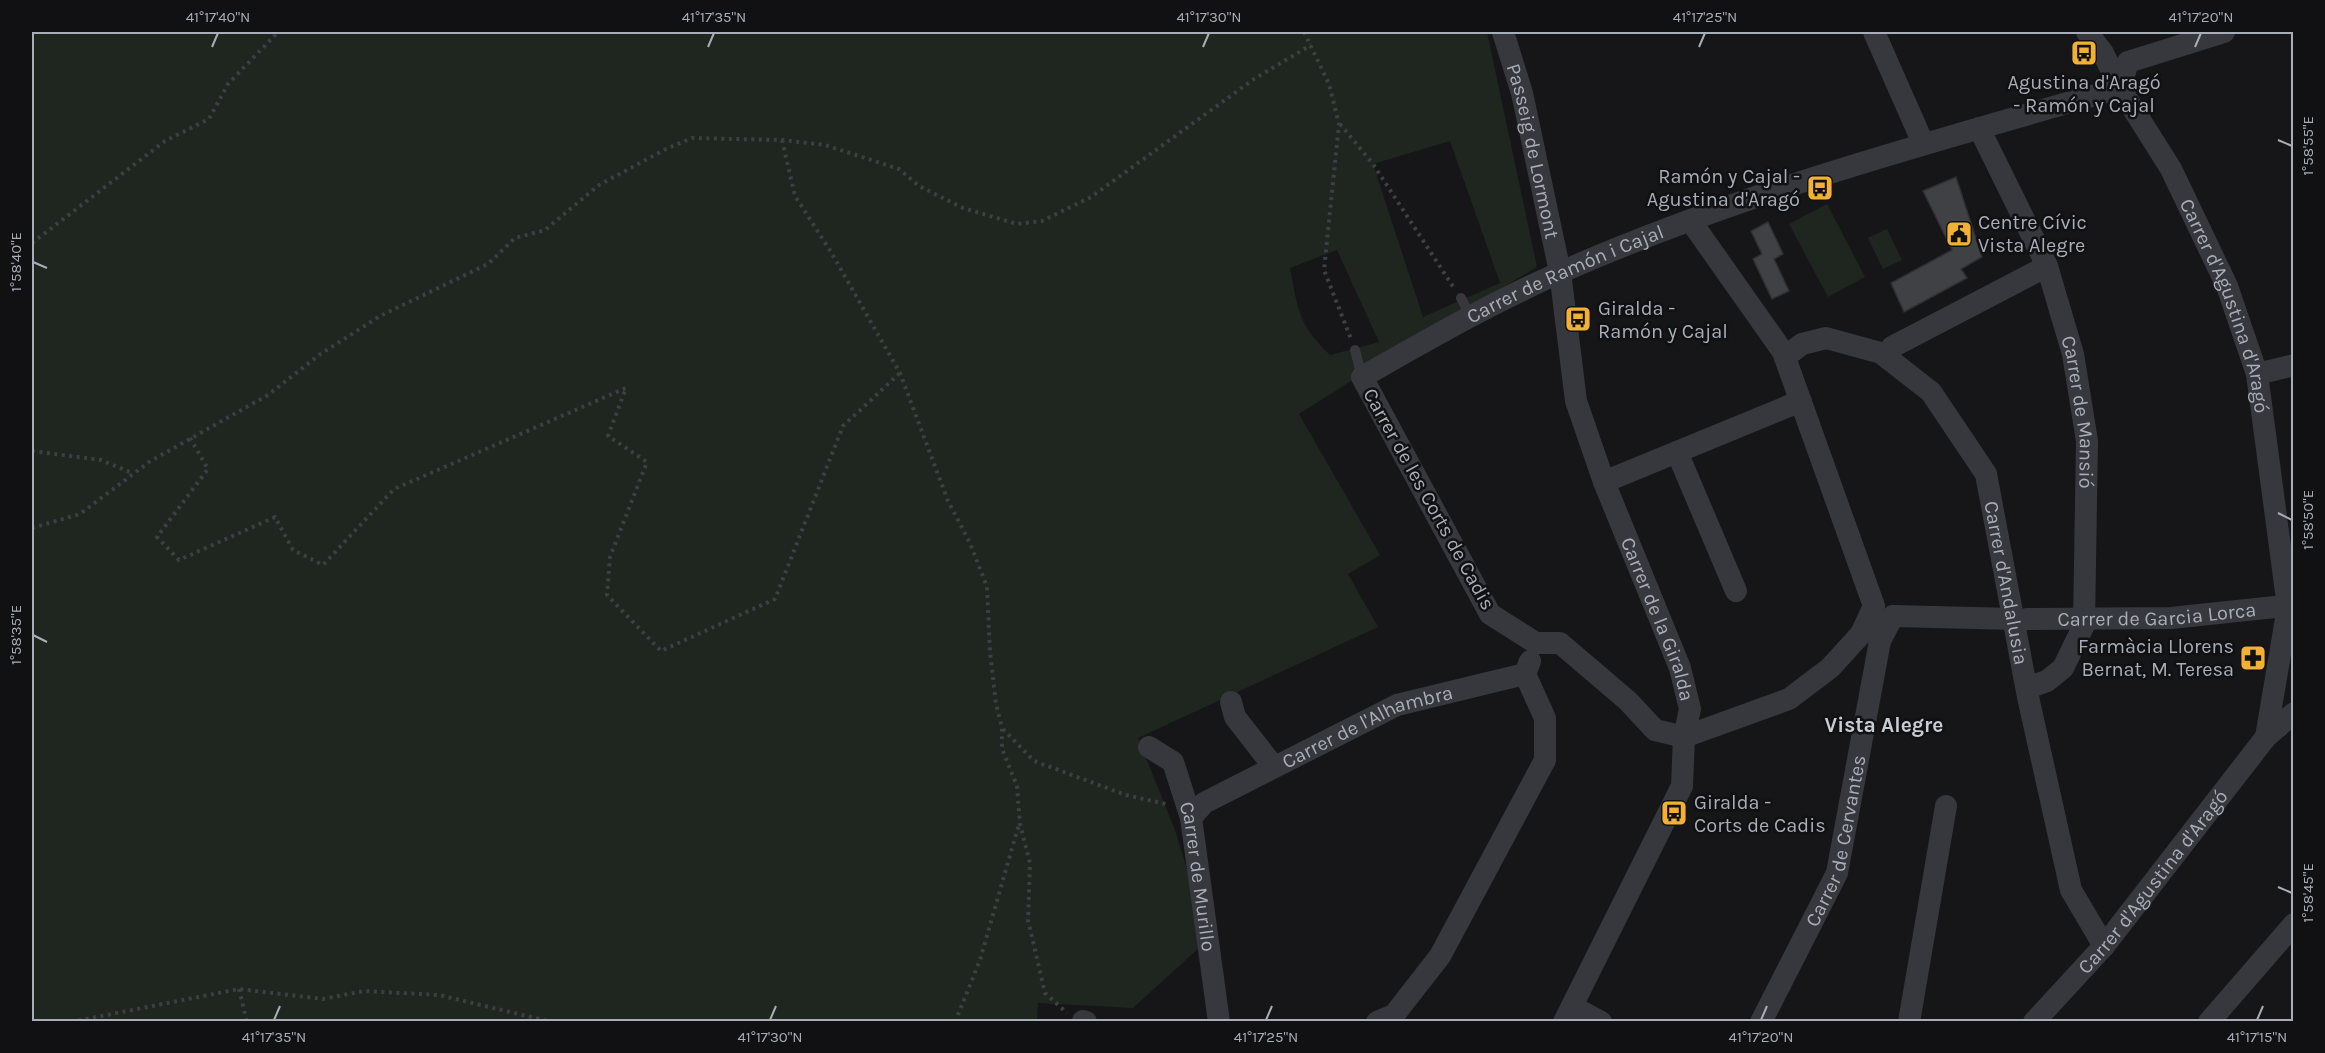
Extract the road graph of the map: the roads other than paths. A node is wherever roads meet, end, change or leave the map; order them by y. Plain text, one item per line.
1 (1503, 32) edge
2 (1874, 32) edge
3 (2087, 32) edge
4 (2224, 32) edge
5 (2120, 88) junction
6 (1979, 128) junction
7 (1923, 143) junction
8 (1690, 220) junction
9 (2047, 266) junction
10 (1560, 272) junction
11 (1892, 347) dead end
12 (1355, 350) road end
13 (1785, 357) junction
14 (2294, 365) edge
15 (2257, 374) junction
16 (1362, 377) junction
17 (1801, 401) junction
18 (1677, 452) junction
19 (1604, 482) junction
20 (1736, 591) dead end
21 (2291, 606) edge
22 (1883, 611) junction
23 (2084, 617) junction
24 (2021, 619) junction
25 (1536, 643) junction
26 (1526, 674) junction
27 (2285, 681) edge
28 (2027, 688) junction
29 (1231, 702) dead end
30 (2294, 713) edge
31 (1684, 737) junction
32 (2266, 737) junction
33 (1149, 747) dead end
34 (1274, 767) junction
35 (1946, 806) dead end
36 (1190, 813) junction
37 (2294, 924) edge
38 (2104, 946) junction
39 (1569, 1014) edge
40 (1219, 1022) edge
41 (1377, 1022) edge
42 (1601, 1022) edge
43 (1761, 1022) edge
44 (1909, 1022) edge
45 (2034, 1022) edge
46 (2209, 1022) edge

1 - 10 street, Passeig de Lormont
2 - 7 street
3 - 5 street, Carrer d'Agustina d'Aragó
4 - 5 street
5 - 6 street, Carrer de Ramón i Cajal
5 - 15 street, Carrer d'Agustina d'Aragó
6 - 7 street, Carrer de Ramón i Cajal
6 - 9 street, Carrer de Mansió
7 - 8 street, Carrer de Ramón i Cajal
8 - 10 street, Carrer de Ramón i Cajal
8 - 13 street
9 - 11 street
9 - 23 street, Carrer de Mansió
10 - 16 street, Carrer de Ramón i Cajal
10 - 19 street, Carrer de la Giralda
12 - 16 lane
13 - 17 street
13 - 24 street, Carrer d'Andalusia
14 - 15 street
15 - 21 street, Carrer d'Agustina d'Aragó
16 - 25 street, Carrer de les Corts de Cadis
17 - 18 street
17 - 22 street
18 - 19 street
18 - 20 street
19 - 31 street, Carrer de la Giralda
21 - 23 street, Carrer de Garcia Lorca
21 - 27 street, Carrer d'Agustina d'Aragó
22 - 24 street, Carrer de Garcia Lorca
22 - 31 street
22 - 43 street, Carrer de Cervantes
23 - 24 street, Carrer de Garcia Lorca
23 - 28 street, Carrer de Mansió
24 - 28 street, Carrer d'Andalusia
25 - 26 street
25 - 31 street, Carrer de les Corts de Cadis
26 - 34 street, Carrer de l'Alhambra
26 - 41 street
27 - 32 street, Carrer d'Agustina d'Aragó
28 - 38 street, Carrer d'Andalusia
29 - 34 street
30 - 32 street, Carrer d'Agustina d'Aragó
31 - 39 street, Carrer de la Giralda
32 - 38 street, Carrer d'Agustina d'Aragó
33 - 36 street, Carrer de Murillo
34 - 36 street, Carrer de l'Alhambra
35 - 44 street
36 - 40 street, Carrer de Murillo
37 - 46 street
38 - 45 street, Carrer d'Agustina d'Aragó
39 - 42 street

